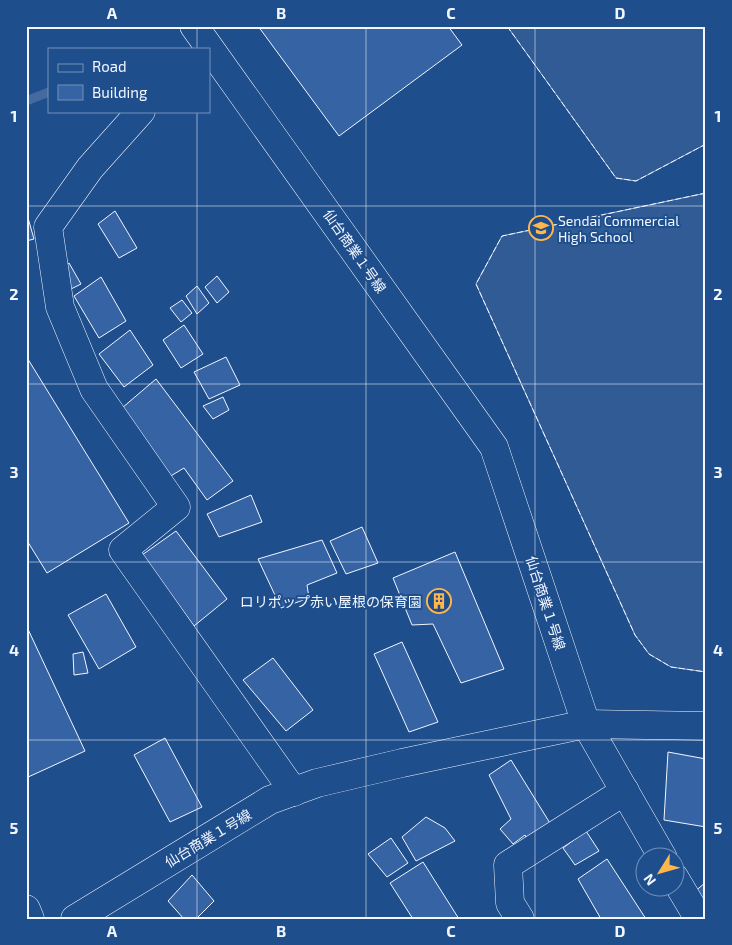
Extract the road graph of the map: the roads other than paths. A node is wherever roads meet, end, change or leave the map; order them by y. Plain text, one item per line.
1 (194, 26) edge
2 (209, 48) edge
3 (210, 50) edge
4 (140, 112) edge
5 (586, 724) junction
6 (706, 726) edge
7 (625, 791) junction
8 (294, 792) junction
9 (657, 848) edge
10 (684, 894) edge
11 (26, 908) edge
12 (30, 919) edge
13 (75, 919) edge
14 (520, 919) edge
15 (699, 919) edge

1 - 2 street, 仙台商業１号線
3 - 5 street, 仙台商業１号線
4 - 8 street
5 - 6 street
5 - 7 street
5 - 8 street, 仙台商業１号線
7 - 9 street
7 - 14 street
8 - 13 street, 仙台商業１号線
10 - 15 street
11 - 12 street

